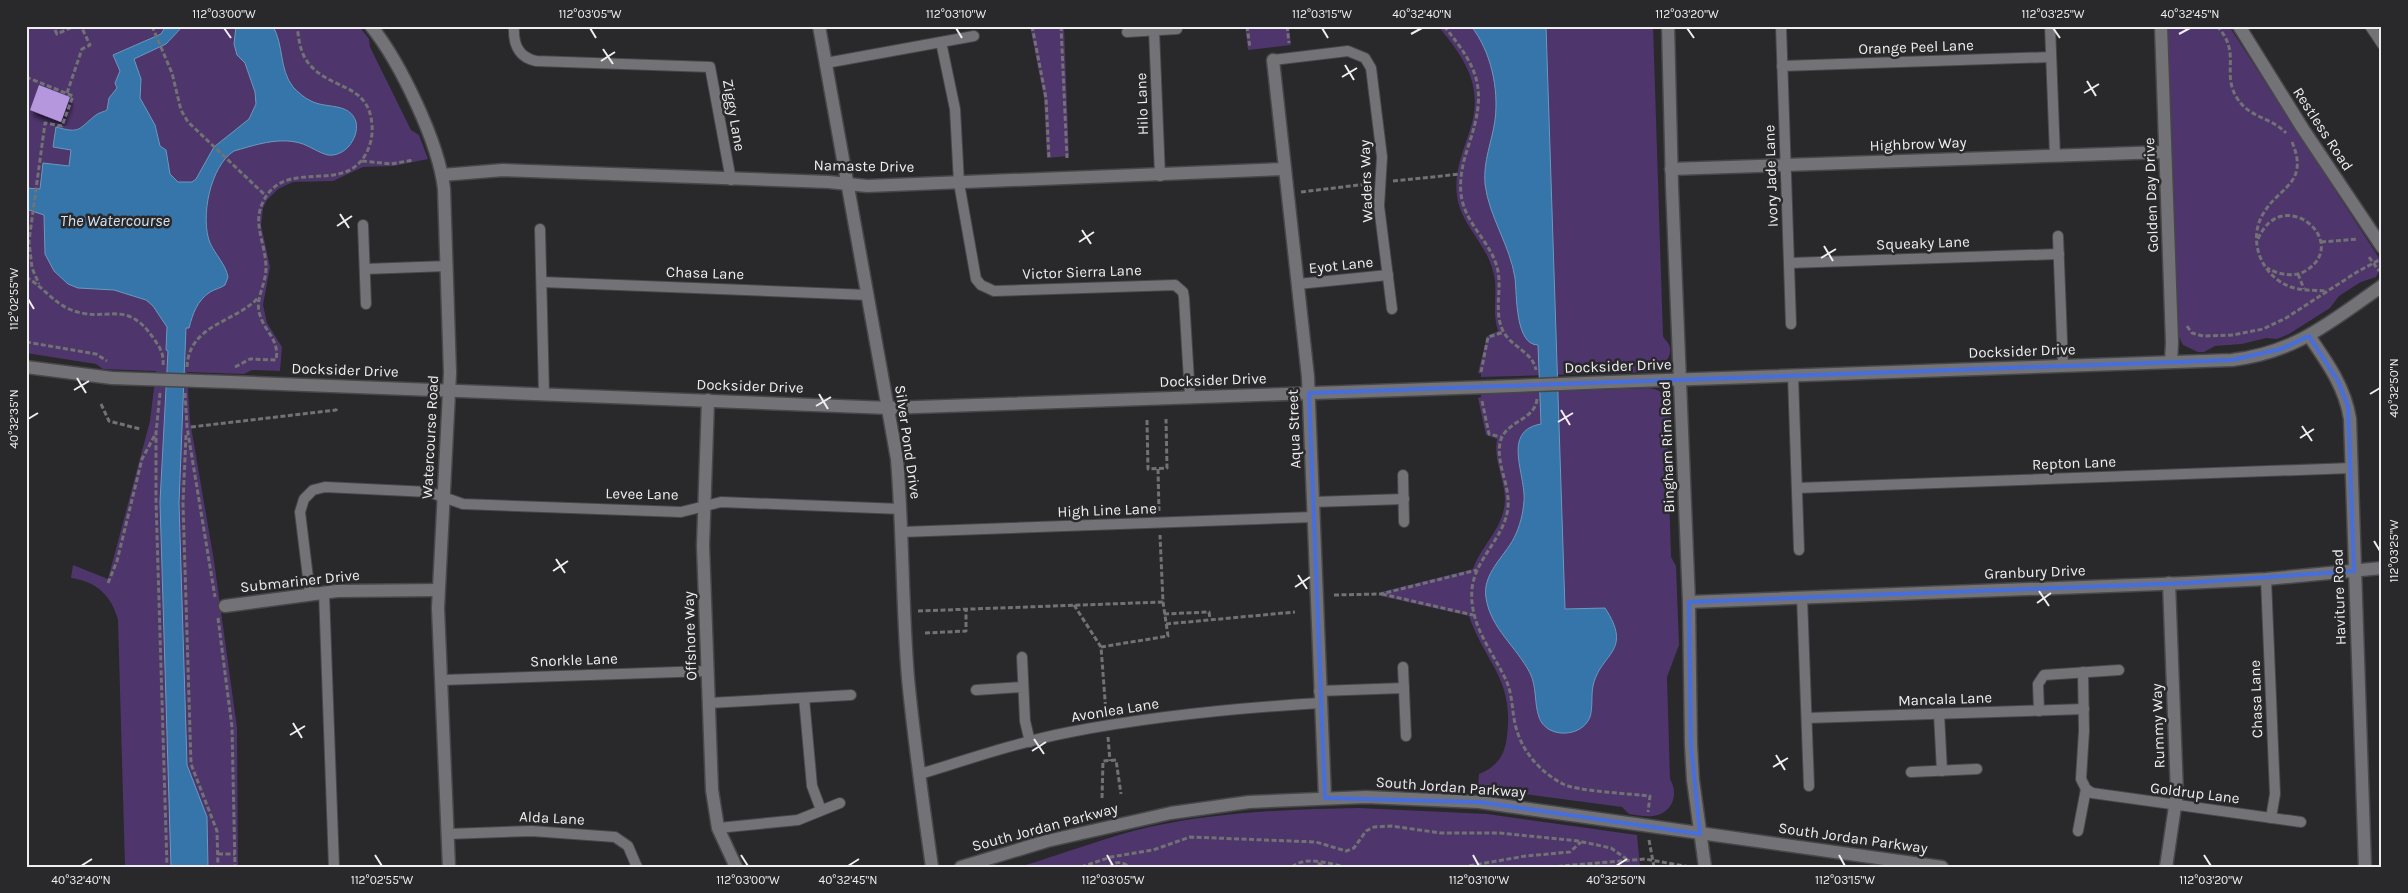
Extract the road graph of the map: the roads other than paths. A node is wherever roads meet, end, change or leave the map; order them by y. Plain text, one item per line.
1 (371, 26) edge
2 (514, 26) edge
3 (819, 26) edge
4 (1668, 26) edge
5 (1781, 26) edge
6 (2050, 26) edge
7 (2161, 26) edge
8 (2239, 26) edge
9 (2370, 26) edge
10 (1154, 30) junction
11 (1177, 30) dead end
12 (1127, 32) dead end
13 (974, 36) dead end
14 (941, 42) junction
15 (2382, 44) edge
16 (2051, 57) junction
17 (1273, 60) joint
18 (826, 63) junction
19 (1782, 66) junction
20 (2165, 152) junction
21 (2055, 156) junction
22 (1786, 165) junction
23 (1671, 169) junction
24 (1285, 170) junction
25 (442, 175) junction
26 (1160, 176) junction
27 (731, 180) junction
28 (959, 183) junction
29 (848, 184) junction
30 (363, 225) dead end
31 (540, 229) dead end
32 (2058, 236) dead end
33 (2382, 247) edge
34 (2058, 254) junction
35 (1789, 263) junction
36 (447, 266) junction
37 (365, 269) junction
38 (1388, 275) junction
39 (542, 282) junction
40 (1298, 284) junction
41 (2382, 286) edge
42 (868, 295) junction
43 (366, 304) dead end
44 (1392, 309) dead end
45 (1791, 324) dead end
46 (2309, 336) junction
47 (2171, 362) junction
48 (26, 366) edge
49 (2063, 366) junction
50 (1792, 376) junction
51 (1681, 380) junction
52 (449, 390) junction
53 (1309, 393) junction
54 (544, 394) junction
55 (1190, 397) junction
56 (708, 400) junction
57 (889, 408) junction
58 (2352, 468) junction
59 (1403, 475) dead end
60 (1797, 488) junction
61 (443, 498) junction
62 (1404, 499) junction
63 (1313, 502) junction
64 (704, 506) junction
65 (901, 509) junction
66 (1314, 518) junction
67 (1404, 522) dead end
68 (902, 532) junction
69 (1799, 550) dead end
70 (2382, 568) edge
71 (2354, 571) junction
72 (2266, 579) junction
73 (2169, 584) junction
74 (438, 590) junction
75 (324, 592) junction
76 (310, 594) junction
77 (1802, 597) junction
78 (1689, 602) junction
79 (219, 607) road end
80 (1022, 657) dead end
81 (1403, 667) dead end
82 (2119, 670) dead end
83 (707, 671) junction
84 (2082, 672) junction
85 (442, 680) junction
86 (1023, 687) junction
87 (1404, 688) junction
88 (976, 690) dead end
89 (851, 695) dead end
90 (1320, 697) junction
91 (804, 698) junction
92 (709, 703) junction
93 (2084, 709) junction
94 (2039, 711) junction
95 (1939, 714) junction
96 (1807, 718) junction
97 (1406, 736) dead end
98 (1030, 742) junction
99 (1978, 769) dead end
100 (1942, 771) junction
101 (1911, 772) dead end
102 (920, 774) junction
103 (1810, 786) dead end
104 (2086, 789) junction
105 (1325, 798) junction
106 (840, 803) dead end
107 (2175, 805) junction
108 (821, 810) junction
109 (2270, 818) junction
110 (2301, 822) dead end
111 (718, 828) junction
112 (2078, 831) dead end
113 (448, 834) junction
114 (1700, 834) junction
115 (334, 867) edge
116 (449, 867) edge
117 (637, 867) edge
118 (736, 867) edge
119 (932, 867) edge
120 (961, 867) edge
121 (1705, 867) edge
122 (1942, 867) edge
123 (2166, 867) edge
124 (2365, 867) edge

1 - 25 street, Watercourse Road
2 - 27 lane, Ziggy Lane
3 - 18 street, Silver Pond Drive
4 - 23 street, Bingham Rim Road
5 - 19 lane, Ivory Jade Lane
6 - 16 lane
7 - 20 street, Golden Day Drive
8 - 33 street, Restless Road
9 - 15 lane
10 - 11 lane
10 - 12 lane
10 - 26 lane, Hilo Lane
13 - 14 lane
14 - 18 lane
14 - 28 lane
16 - 19 lane, Orange Peel Lane
16 - 21 lane
17 - 24 street, Aqua Street
17 - 38 lane, Waders Way
18 - 29 street, Silver Pond Drive
19 - 22 lane, Ivory Jade Lane
20 - 21 street, Highbrow Way
20 - 47 street, Golden Day Drive
21 - 22 street, Highbrow Way
22 - 23 street, Highbrow Way
22 - 35 lane, Ivory Jade Lane
23 - 51 street, Bingham Rim Road
24 - 26 street, Namaste Drive
24 - 40 street, Aqua Street
25 - 27 street, Namaste Drive
25 - 36 street, Watercourse Road
26 - 28 street, Namaste Drive
27 - 29 street, Namaste Drive
28 - 29 street, Namaste Drive
28 - 55 lane, Victor Sierra Lane
29 - 42 street, Silver Pond Drive
30 - 37 lane
31 - 39 lane
32 - 34 lane
34 - 35 lane, Squeaky Lane
34 - 49 lane
35 - 45 lane, Ivory Jade Lane
36 - 37 lane
36 - 52 street, Watercourse Road
37 - 43 lane
38 - 40 lane, Eyot Lane
38 - 44 lane, Waders Way
39 - 42 lane, Chasa Lane
39 - 54 lane
40 - 53 street, Aqua Street
41 - 46 street, Docksider Drive
42 - 57 street, Silver Pond Drive
46 - 47 street, Docksider Drive
46 - 58 street, Haviture Road
47 - 49 street, Docksider Drive
48 - 52 street, Docksider Drive, bridge
49 - 50 street, Docksider Drive
50 - 51 street, Docksider Drive
50 - 60 lane
51 - 53 street, Docksider Drive, bridge
51 - 78 street, Bingham Rim Road
52 - 54 street, Docksider Drive
52 - 61 street, Watercourse Road
53 - 55 street, Docksider Drive
53 - 63 street, Aqua Street
54 - 56 street, Docksider Drive
55 - 57 street, Docksider Drive
56 - 57 street, Docksider Drive
56 - 64 street, Offshore Way
57 - 65 street, Silver Pond Drive
58 - 60 lane, Repton Lane
58 - 71 street, Haviture Road
59 - 62 lane
60 - 69 lane
61 - 64 lane, Levee Lane
61 - 74 street, Watercourse Road
61 - 76 lane, Levee Lane
62 - 63 lane
62 - 67 lane
63 - 66 street, Aqua Street
64 - 65 lane, Levee Lane
64 - 83 street, Offshore Way
65 - 68 street, Silver Pond Drive
66 - 68 lane, High Line Lane
66 - 90 street, Aqua Street
68 - 102 street, Silver Pond Drive
70 - 71 street, Granbury Drive
71 - 72 street, Granbury Drive
71 - 124 street, Haviture Road
72 - 73 street, Granbury Drive
72 - 109 lane, Chasa Lane
73 - 77 street, Granbury Drive
73 - 107 street, Rummy Way
74 - 75 street, Submariner Drive
74 - 85 street, Watercourse Road
75 - 76 street, Submariner Drive
75 - 115 lane
76 - 79 street, Submariner Drive
77 - 78 street, Granbury Drive
77 - 96 lane
78 - 114 street, Bingham Rim Road
80 - 86 lane
81 - 87 lane
82 - 84 lane
83 - 85 lane, Snorkle Lane
83 - 92 street, Offshore Way
84 - 93 lane
84 - 94 lane
85 - 113 street, Watercourse Road
86 - 88 lane
86 - 98 lane
87 - 90 lane, Avonlea Lane
87 - 97 lane
89 - 91 lane
90 - 98 lane, Avonlea Lane
90 - 105 street, Aqua Street
91 - 92 lane
91 - 108 lane
92 - 111 street, Offshore Way
93 - 94 lane, Mancala Lane
93 - 104 lane
94 - 95 lane, Mancala Lane
95 - 96 lane, Mancala Lane
95 - 100 lane
96 - 103 lane
98 - 102 lane, Avonlea Lane
99 - 100 lane
100 - 101 lane
102 - 119 street, Silver Pond Drive
104 - 107 lane, Goldrup Lane
104 - 112 lane
105 - 114 street, South Jordan Parkway
105 - 120 street, South Jordan Parkway
106 - 108 lane
107 - 109 lane, Goldrup Lane
107 - 123 street, Rummy Way
108 - 111 lane
109 - 110 lane, Goldrup Lane
111 - 118 street, Offshore Way
113 - 116 street, Watercourse Road
113 - 117 lane, Alda Lane
114 - 121 street, Bingham Rim Road
114 - 122 street, South Jordan Parkway

